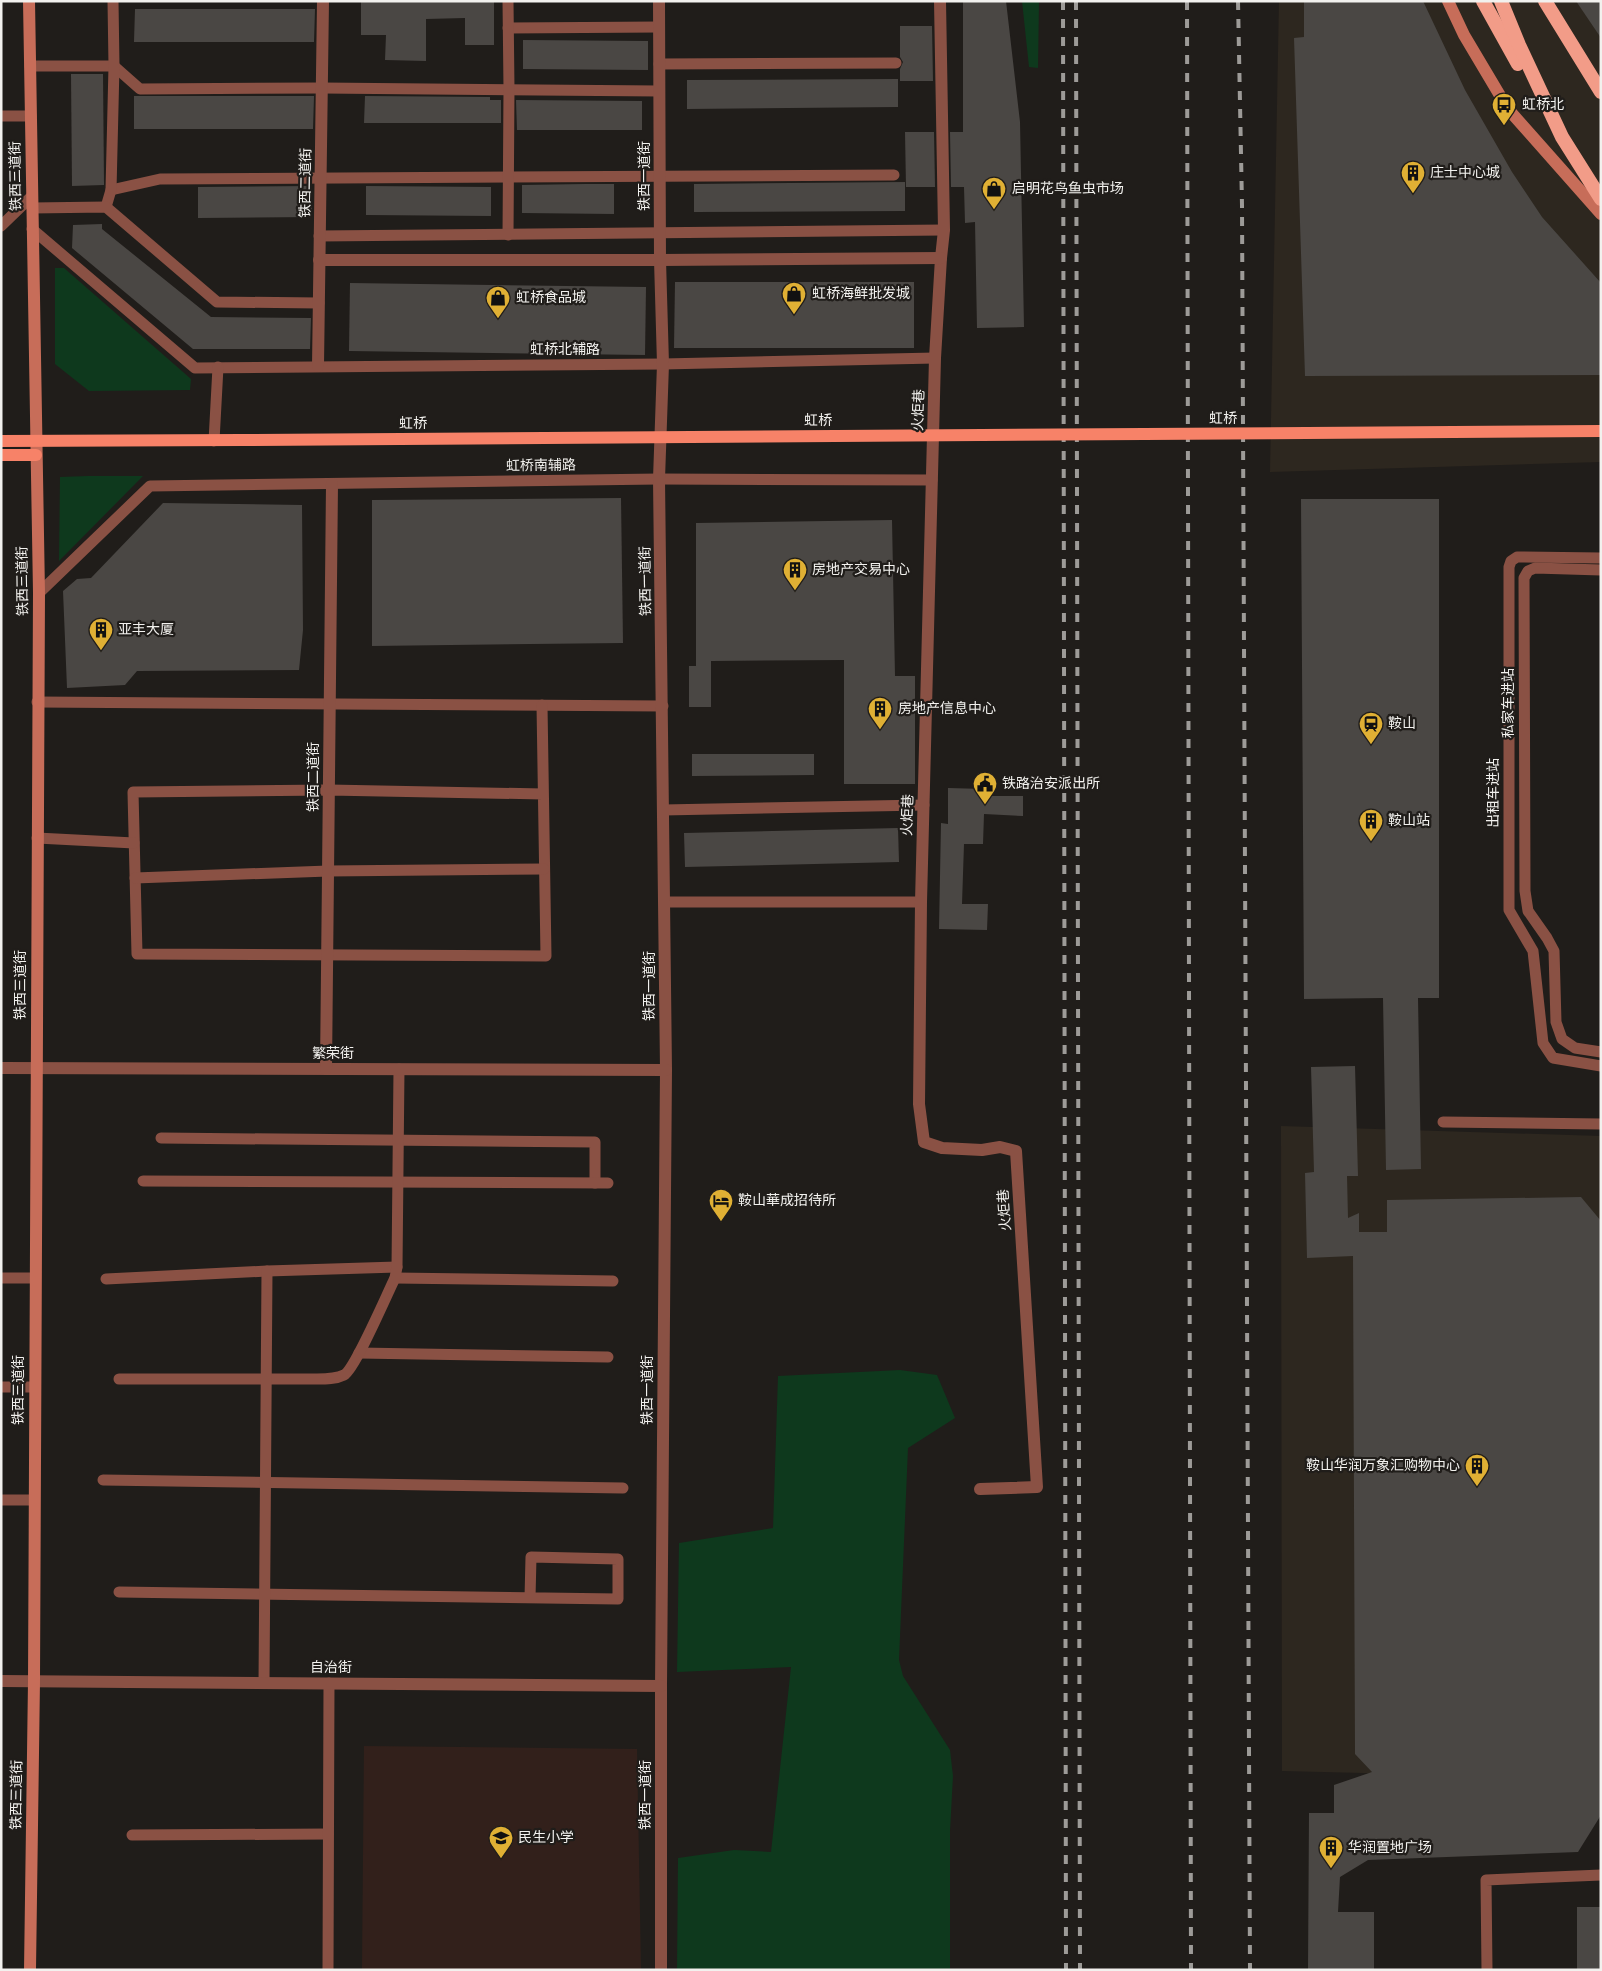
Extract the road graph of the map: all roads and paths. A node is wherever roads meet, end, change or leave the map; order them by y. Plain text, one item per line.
1 (29, 1) edge
2 (113, 1) edge
3 (323, 1) edge
4 (508, 1) edge
5 (659, 1) edge
6 (940, 1) edge
7 (1448, 1) edge
8 (1483, 1) edge
9 (1501, 1) edge
10 (1545, 1) edge
11 (659, 27) junction
12 (508, 28) junction
13 (659, 64) junction
14 (896, 64) dead end
15 (30, 66) junction
16 (114, 66) junction
17 (322, 88) junction
18 (509, 89) junction
19 (659, 90) junction
20 (1601, 92) edge
21 (1, 116) edge
22 (31, 116) junction
23 (1562, 137) junction
24 (894, 175) dead end
25 (660, 176) junction
26 (509, 178) junction
27 (321, 179) junction
28 (111, 190) junction
29 (1601, 200) edge
30 (32, 202) junction
31 (106, 207) junction
32 (1601, 214) edge
33 (1, 226) edge
34 (32, 229) junction
35 (944, 230) junction
36 (660, 234) junction
37 (508, 235) junction
38 (319, 236) junction
39 (941, 258) junction
40 (319, 260) junction
41 (660, 260) junction
42 (319, 303) junction
43 (936, 358) junction
44 (663, 364) junction
45 (318, 366) junction
46 (218, 368) junction
47 (1601, 431) edge
48 (1, 441) edge
49 (214, 441) junction
50 (36, 442) junction
51 (36, 455) junction
52 (1, 456) edge
53 (659, 479) junction
54 (932, 480) junction
55 (332, 484) junction
56 (1601, 558) edge
57 (1601, 570) edge
58 (39, 593) junction
59 (37, 702) junction
60 (329, 703) junction
61 (542, 705) junction
62 (663, 706) junction
63 (328, 790) junction
64 (543, 794) junction
65 (924, 805) junction
66 (663, 810) junction
67 (37, 838) junction
68 (134, 843) junction
69 (544, 869) junction
70 (328, 871) junction
71 (135, 878) junction
72 (664, 902) junction
73 (921, 902) junction
74 (327, 955) junction
75 (1601, 1052) edge
76 (1601, 1066) edge
77 (1, 1068) edge
78 (36, 1068) junction
79 (326, 1069) junction
80 (399, 1069) junction
81 (666, 1070) junction
82 (1443, 1122) dead end
83 (1601, 1124) edge
84 (161, 1138) dead end
85 (398, 1140) junction
86 (143, 1181) dead end
87 (595, 1183) junction
88 (608, 1183) dead end
89 (398, 1184) junction
90 (267, 1271) junction
91 (396, 1273) junction
92 (1, 1278) edge
93 (35, 1278) junction
94 (106, 1279) dead end
95 (612, 1281) dead end
96 (360, 1353) junction
97 (608, 1357) dead end
98 (119, 1379) dead end
99 (266, 1379) junction
100 (1, 1387) edge
101 (34, 1388) junction
102 (103, 1480) dead end
103 (265, 1482) junction
104 (623, 1488) dead end
105 (980, 1489) dead end
106 (1, 1500) edge
107 (34, 1500) junction
108 (119, 1592) dead end
109 (264, 1594) junction
110 (530, 1598) junction
111 (34, 1681) junction
112 (1, 1682) edge
113 (264, 1683) junction
114 (329, 1683) junction
115 (661, 1686) junction
116 (328, 1834) junction
117 (132, 1835) dead end
118 (1601, 1875) edge
119 (30, 1970) edge
120 (328, 1970) edge
121 (661, 1970) edge
122 (1487, 1970) edge

1 - 15 main road, 铁西三道街
2 - 16 lane
3 - 17 street, 铁西二道街
4 - 12 lane
5 - 11 street, 铁西一道街
6 - 35 street, 火炬巷
7 - 32 main road
8 - 23 highway
9 - 23 highway
10 - 20 highway
11 - 12 lane
11 - 13 street, 铁西一道街
12 - 18 lane
13 - 14 lane
13 - 19 street, 铁西一道街
15 - 16 lane
15 - 22 main road, 铁西三道街
16 - 17 lane
16 - 28 lane
17 - 18 lane
17 - 27 street, 铁西二道街
18 - 19 lane
18 - 26 lane
19 - 25 street, 铁西一道街
21 - 22 lane
22 - 30 main road, 铁西三道街
23 - 29 highway
24 - 25 lane
25 - 26 lane
25 - 36 street, 铁西一道街
26 - 27 lane
26 - 37 lane
27 - 28 lane
27 - 38 street, 铁西二道街
28 - 31 lane
30 - 31 lane
30 - 33 lane
30 - 34 main road, 铁西三道街
31 - 42 lane
34 - 46 lane, 虹桥北辅路
34 - 50 main road, 铁西三道街
35 - 36 lane
35 - 39 street, 火炬巷
36 - 37 lane
36 - 41 street, 铁西一道街
37 - 38 lane
38 - 40 street, 铁西二道街
39 - 41 street
39 - 43 street, 火炬巷
40 - 41 street
40 - 42 street, 铁西二道街
41 - 44 street, 铁西一道街
42 - 45 street, 铁西二道街
43 - 44 lane, 虹桥北辅路
43 - 54 street, 火炬巷
44 - 45 lane, 虹桥北辅路
44 - 53 street, 铁西一道街
45 - 46 lane, 虹桥北辅路
46 - 49 lane
47 - 49 main road, 虹桥, bridge
48 - 50 main road, 虹桥
49 - 50 main road, 虹桥
50 - 51 main road, 铁西三道街
51 - 52 main road
51 - 58 main road, 铁西三道街
53 - 54 lane, 虹桥南辅路
53 - 55 lane, 虹桥南辅路
53 - 62 street, 铁西一道街
54 - 65 street, 火炬巷
55 - 58 lane, 虹桥南辅路
55 - 60 street, 铁西二道街
56 - 76 lane, 出租车进站
57 - 75 lane, 私家车进站
58 - 59 main road, 铁西三道街
59 - 60 lane
59 - 67 main road, 铁西三道街
60 - 61 lane
60 - 63 street, 铁西二道街
61 - 62 lane
61 - 64 lane
62 - 66 street, 铁西一道街
63 - 64 lane
63 - 68 lane
63 - 70 street, 铁西二道街
64 - 69 lane
65 - 66 lane
65 - 73 street, 火炬巷
66 - 72 street, 铁西一道街
67 - 68 lane
67 - 78 main road, 铁西三道街
68 - 71 lane
69 - 70 lane
69 - 74 lane
70 - 71 lane
70 - 74 street, 铁西二道街
71 - 74 lane
72 - 73 lane
72 - 81 street, 铁西一道街
73 - 105 street, 火炬巷
74 - 79 street, 铁西二道街
77 - 78 street, 繁荣街
78 - 79 street, 繁荣街
78 - 93 main road, 铁西三道街
79 - 80 street, 繁荣街
80 - 81 street, 繁荣街
80 - 85 lane
81 - 115 street, 铁西一道街
82 - 83 lane
84 - 85 lane
85 - 87 lane
85 - 89 lane
86 - 89 lane
87 - 88 lane
87 - 89 lane
89 - 91 lane
90 - 91 lane
90 - 94 lane
90 - 99 lane
91 - 95 lane
91 - 96 lane
92 - 93 lane
93 - 101 main road, 铁西三道街
96 - 97 lane
96 - 99 lane
98 - 99 lane
99 - 103 lane
100 - 101 lane
101 - 107 main road, 铁西三道街
102 - 103 lane
103 - 104 lane
103 - 109 lane
106 - 107 lane
107 - 111 main road, 铁西三道街
108 - 109 lane
109 - 110 lane
109 - 113 lane
110 - 110 lane
111 - 112 street, 自治街
111 - 113 street, 自治街
111 - 119 main road, 铁西三道街
113 - 114 street, 自治街
114 - 115 street, 自治街
114 - 116 lane
115 - 121 street, 铁西一道街
116 - 117 lane
116 - 120 lane
118 - 122 lane

